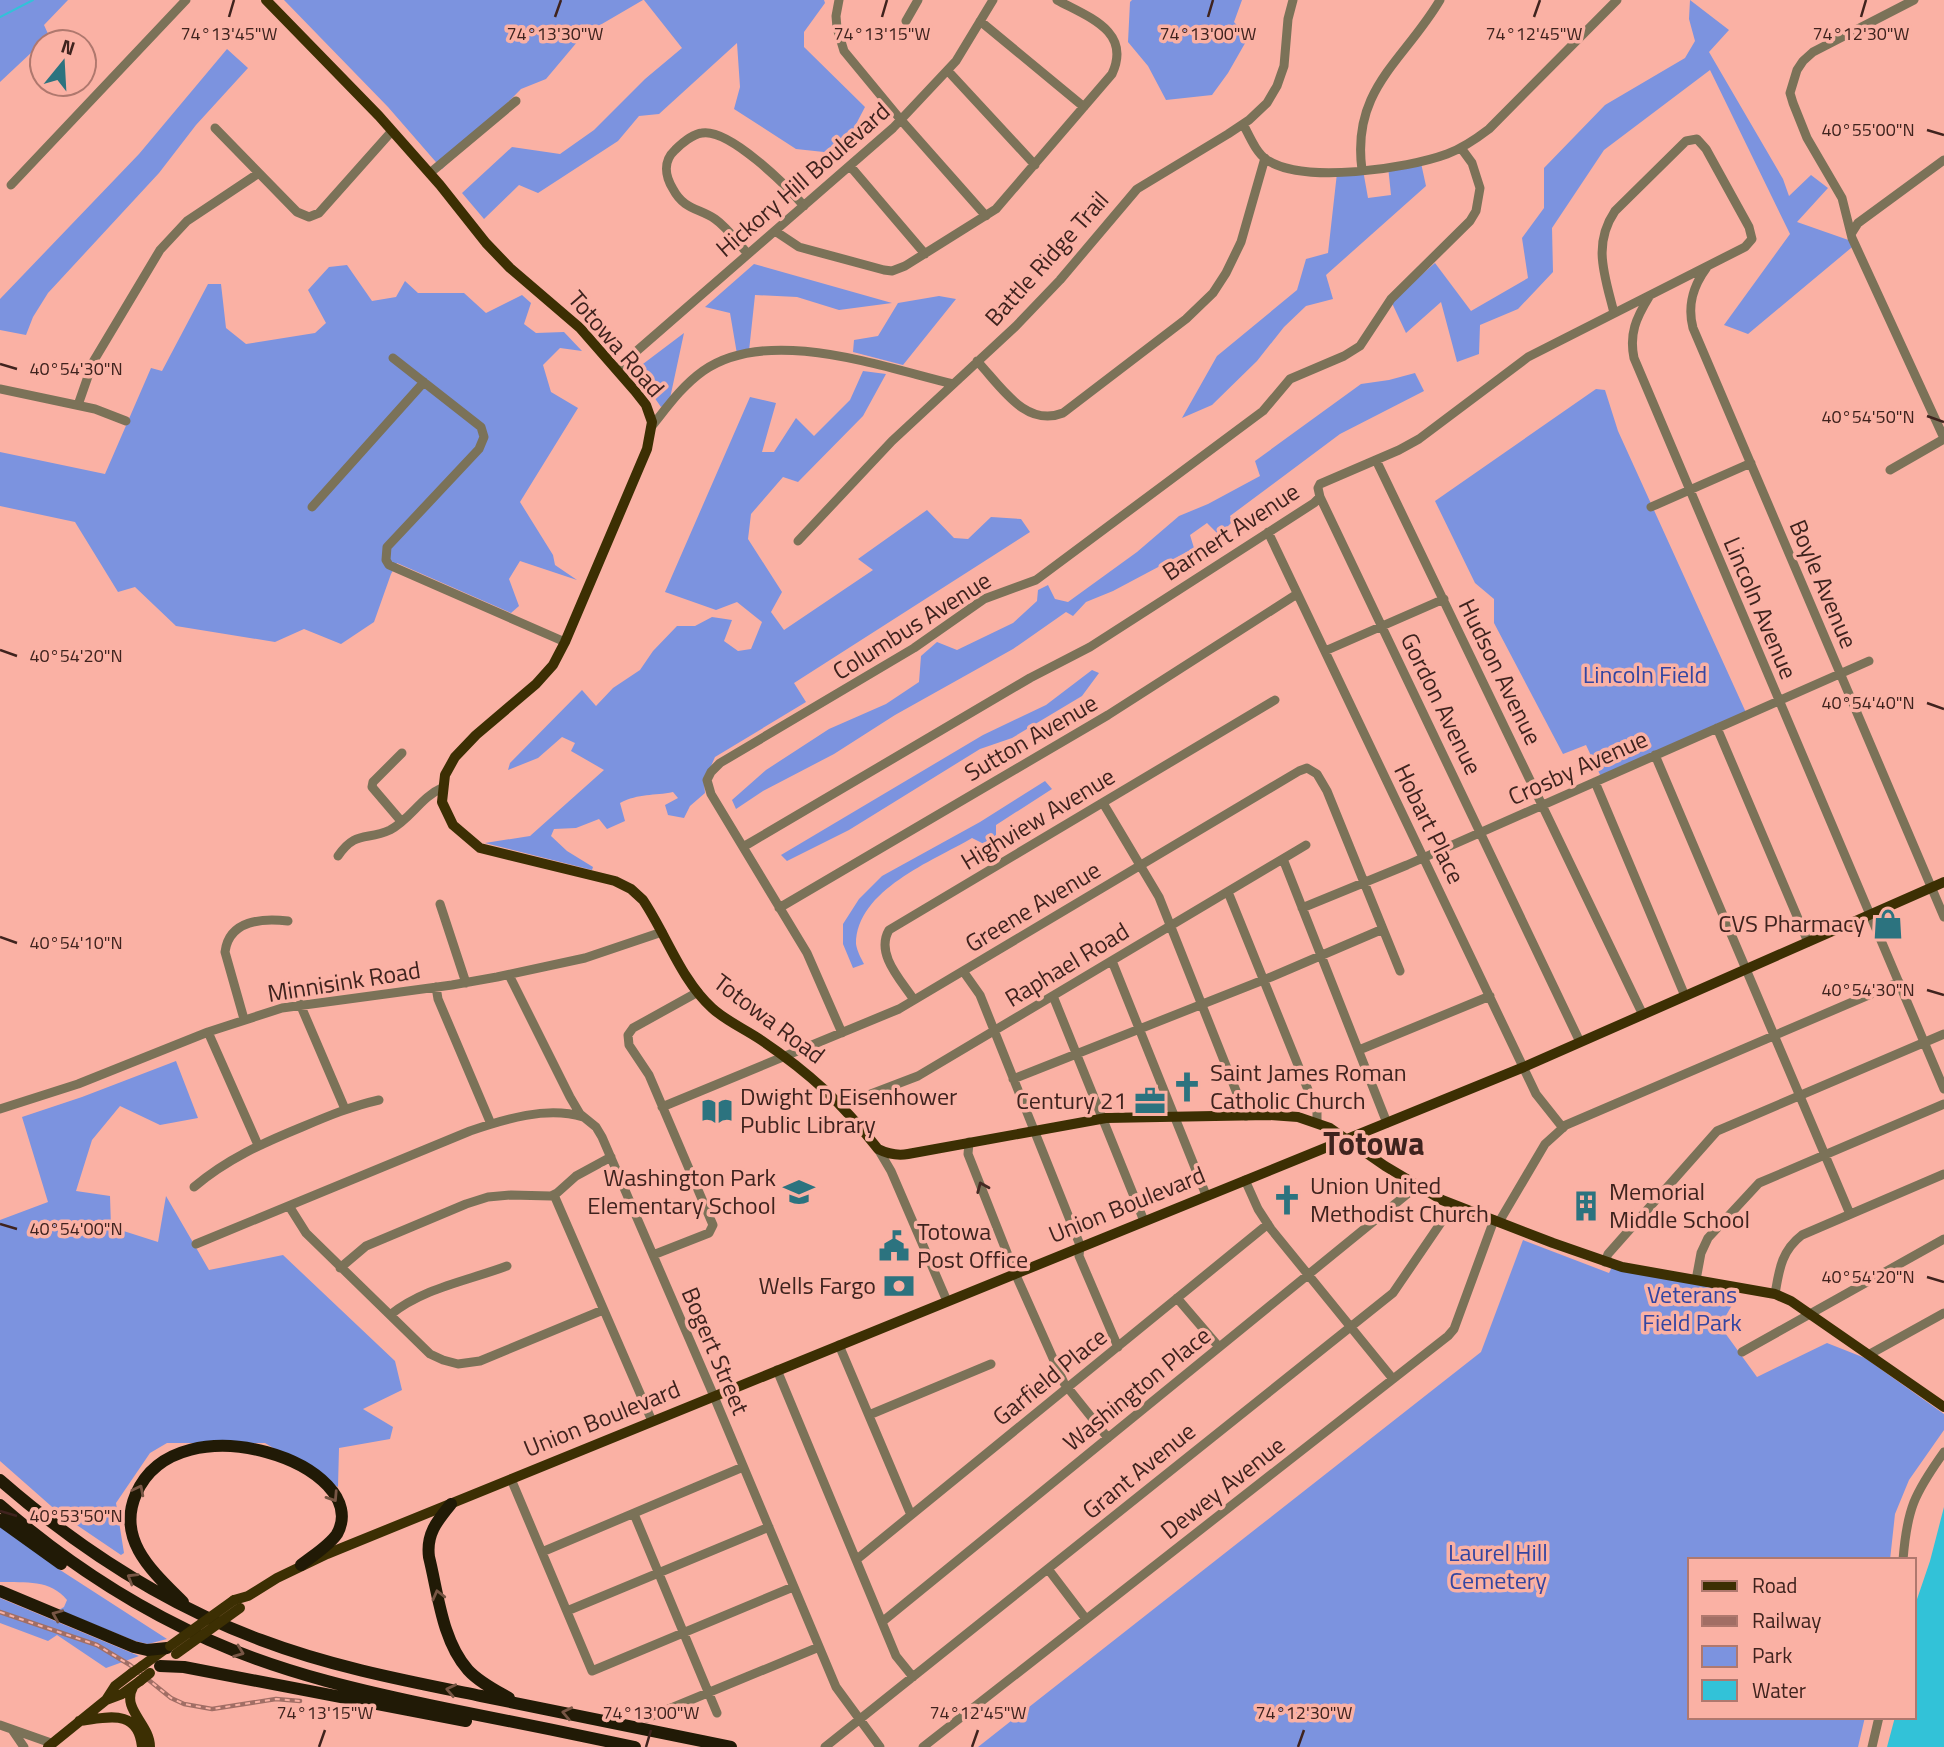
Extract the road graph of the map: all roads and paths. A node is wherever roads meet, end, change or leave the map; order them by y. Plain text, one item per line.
1 (186, 0) edge
2 (266, 0) edge
3 (839, 0) edge
4 (918, 0) edge
5 (993, 0) edge
6 (1057, 0) edge
7 (1293, 0) edge
8 (1440, 0) edge
9 (1617, 0) edge
10 (1914, 0) edge
11 (1075, 4) edge
12 (906, 21) dead end
13 (980, 21) junction
14 (948, 71) junction
15 (516, 101) dead end
16 (1084, 107) junction
17 (901, 120) junction
18 (1242, 124) junction
19 (215, 128) dead end
20 (392, 131) junction
21 (1461, 148) junction
22 (1265, 158) junction
23 (1944, 160) edge
24 (1035, 165) junction
25 (850, 166) junction
26 (1362, 170) junction
27 (259, 173) junction
28 (430, 173) junction
29 (10, 185) dead end
30 (804, 206) junction
31 (986, 216) junction
32 (775, 231) junction
33 (1851, 234) junction
34 (748, 254) junction
35 (925, 254) junction
36 (1708, 266) junction
37 (1650, 295) junction
38 (1614, 313) junction
39 (393, 358) dead end
40 (977, 361) junction
41 (616, 369) junction
42 (424, 382) junction
43 (953, 384) junction
44 (0, 389) edge
45 (78, 405) junction
46 (126, 421) dead end
47 (652, 426) junction
48 (1944, 439) edge
49 (1376, 460) junction
50 (1751, 463) junction
51 (1890, 470) dead end
52 (1689, 490) junction
53 (1320, 497) junction
54 (312, 507) dead end
55 (1651, 507) dead end
56 (1268, 532) junction
57 (798, 541) dead end
58 (1297, 594) junction
59 (1444, 599) junction
60 (1382, 626) junction
61 (565, 642) junction
62 (1325, 651) junction
63 (1869, 661) dead end
64 (1840, 674) junction
65 (1275, 700) dead end
66 (1779, 701) junction
67 (1717, 728) junction
68 (402, 753) dead end
69 (1655, 755) junction
70 (1595, 782) junction
71 (442, 788) junction
72 (1103, 803) junction
73 (1542, 805) junction
74 (401, 821) junction
75 (1480, 832) junction
76 (1306, 845) dead end
77 (743, 847) junction
78 (338, 856) dead end
79 (1423, 858) junction
80 (1283, 859) junction
81 (1140, 866) junction
82 (1944, 882) edge
83 (1364, 883) junction
84 (1932, 888) junction
85 (1228, 892) junction
86 (440, 904) dead end
87 (779, 908) junction
88 (1302, 908) junction
89 (1870, 915) junction
90 (1944, 916) edge
91 (288, 921) dead end
92 (1170, 926) junction
93 (1383, 929) junction
94 (662, 932) junction
95 (1808, 942) junction
96 (1321, 955) junction
97 (1112, 961) junction
98 (1747, 969) junction
99 (963, 971) junction
100 (1400, 971) dead end
101 (509, 975) junction
102 (1263, 980) junction
103 (1899, 982) junction
104 (466, 983) junction
105 (436, 988) junction
106 (698, 992) junction
107 (1053, 996) junction
108 (1490, 996) junction
109 (1685, 996) junction
110 (914, 1000) junction
111 (300, 1004) junction
112 (1201, 1004) junction
113 (1643, 1015) junction
114 (244, 1019) junction
115 (1138, 1029) junction
116 (994, 1031) junction
117 (208, 1032) junction
118 (842, 1033) junction
119 (1944, 1034) edge
120 (1775, 1036) junction
121 (1580, 1042) junction
122 (1924, 1042) junction
123 (1359, 1050) junction
124 (1076, 1054) junction
125 (785, 1056) junction
126 (1524, 1067) junction
127 (1013, 1079) junction
128 (1944, 1089) edge
129 (1800, 1095) junction
130 (379, 1100) dead end
131 (1944, 1104) edge
132 (1, 1105) edge
133 (842, 1105) junction
134 (662, 1107) junction
135 (345, 1109) junction
136 (1174, 1116) junction
137 (1246, 1116) junction
138 (583, 1117) junction
139 (1102, 1118) junction
140 (1317, 1123) junction
141 (1387, 1123) junction
142 (491, 1124) junction
143 (1563, 1128) junction
144 (1034, 1130) junction
145 (1345, 1139) junction
146 (969, 1142) junction
147 (258, 1145) junction
148 (878, 1149) junction
149 (1825, 1155) junction
150 (611, 1157) junction
151 (1944, 1174) edge
152 (1245, 1180) junction
153 (1417, 1186) junction
154 (194, 1187) dead end
155 (554, 1195) junction
156 (1206, 1195) junction
157 (1453, 1205) junction
158 (289, 1206) junction
159 (1850, 1214) junction
160 (1144, 1221) junction
161 (1497, 1221) junction
162 (1268, 1224) junction
163 (1944, 1239) edge
164 (196, 1244) dead end
165 (1079, 1247) junction
166 (653, 1255) junction
167 (1605, 1262) junction
168 (507, 1266) dead end
169 (340, 1268) junction
170 (1015, 1273) junction
171 (1308, 1275) junction
172 (1696, 1280) junction
173 (1775, 1294) junction
174 (1177, 1298) junction
175 (947, 1301) junction
176 (603, 1310) junction
177 (1811, 1312) junction
178 (1944, 1313) edge
179 (390, 1315) junction
180 (1351, 1327) junction
181 (839, 1345) junction
182 (1118, 1347) junction
183 (1219, 1347) junction
184 (1742, 1352) dead end
185 (1870, 1354) junction
186 (992, 1364) dead end
187 (777, 1370) junction
188 (1393, 1379) junction
189 (1068, 1388) junction
190 (714, 1396) junction
191 (1944, 1407) edge
192 (869, 1415) junction
193 (652, 1421) junction
194 (1108, 1438) junction
195 (1944, 1452) edge
196 (744, 1467) junction
197 (511, 1479) junction
198 (0, 1480) edge
199 (450, 1504) junction
200 (0, 1505) edge
201 (634, 1514) junction
202 (911, 1515) junction
203 (0, 1520) edge
204 (769, 1527) junction
205 (542, 1552) junction
206 (1903, 1558) edge
207 (856, 1560) junction
208 (301, 1565) junction
209 (1048, 1569) junction
210 (658, 1573) junction
211 (93, 1576) junction
212 (793, 1587) junction
213 (0, 1591) edge
214 (192, 1610) junction
215 (567, 1611) junction
216 (1086, 1619) junction
217 (881, 1622) junction
218 (683, 1633) junction
219 (819, 1647) junction
220 (171, 1649) junction
221 (151, 1668) junction
222 (913, 1677) junction
223 (135, 1680) junction
224 (708, 1693) junction
225 (517, 1703) junction
226 (717, 1713) dead end
227 (484, 1716) junction
228 (647, 1718) dead end
229 (1878, 1719) edge
230 (859, 1720) junction
231 (77, 1721) junction
232 (0, 1725) edge
233 (12, 1729) junction
234 (50, 1746) edge
235 (24, 1747) edge
236 (142, 1747) edge
237 (150, 1747) edge
238 (635, 1747) edge
239 (731, 1747) edge
240 (825, 1747) edge
241 (880, 1747) edge
242 (923, 1747) edge
243 (1872, 1747) edge

1 - 29 street
2 - 20 main road, Totowa Road
3 - 17 street
4 - 12 street
5 - 13 street, Hickory Hill Boulevard
6 - 11 street
7 - 18 street, Battle Ridge Trail
8 - 26 street
9 - 21 street
10 - 33 street
11 - 16 street
13 - 14 street, Hickory Hill Boulevard
13 - 16 street
14 - 17 street, Hickory Hill Boulevard
14 - 24 street
15 - 28 street
16 - 24 street
17 - 25 street, Hickory Hill Boulevard
17 - 31 street
18 - 22 street
18 - 40 street, Battle Ridge Trail
19 - 27 street
20 - 27 street
20 - 28 main road, Totowa Road
21 - 26 street
21 - 77 street, Columbus Avenue
22 - 26 street
22 - 40 street
23 - 33 street
24 - 31 street
25 - 30 street, Hickory Hill Boulevard
25 - 35 street
27 - 45 street
28 - 41 main road, Totowa Road
30 - 32 street, Hickory Hill Boulevard
30 - 34 street
31 - 35 street
32 - 34 street, Hickory Hill Boulevard
32 - 35 street
33 - 48 street
34 - 41 street, Hickory Hill Boulevard
36 - 37 street, Barnert Avenue
36 - 38 street, Barnert Avenue
36 - 50 street, Boyle Avenue
37 - 38 street, Barnert Avenue
37 - 52 street, Lincoln Avenue
38 - 49 street, Barnert Avenue
39 - 42 street
40 - 43 street, Battle Ridge Trail
41 - 47 main road, Totowa Road
42 - 54 street
42 - 61 street
43 - 47 street
43 - 57 street, Battle Ridge Trail
44 - 45 street
45 - 46 street
47 - 61 main road, Totowa Road
48 - 51 street
49 - 53 street, Barnert Avenue
49 - 59 street, Hudson Avenue
50 - 52 street
50 - 64 street, Boyle Avenue
52 - 55 street
52 - 66 street, Lincoln Avenue
53 - 56 street, Barnert Avenue
53 - 60 street, Gordon Avenue
56 - 58 street, Hobart Place
56 - 77 street, Barnert Avenue
58 - 62 street, Hobart Place
58 - 87 street, Sutton Avenue
59 - 60 street
59 - 73 street, Hudson Avenue
60 - 62 street
60 - 75 street, Gordon Avenue
61 - 71 main road, Totowa Road
62 - 79 street, Hobart Place
63 - 64 street, Crosby Avenue
64 - 66 street, Crosby Avenue
64 - 84 street, Boyle Avenue
65 - 72 street, Highview Avenue
66 - 67 street, Crosby Avenue
66 - 89 street, Lincoln Avenue
67 - 69 street, Crosby Avenue
67 - 95 street
68 - 74 street
69 - 70 street, Crosby Avenue
69 - 98 street
70 - 73 street, Crosby Avenue
70 - 109 street
71 - 74 street
71 - 94 main road, Totowa Road
72 - 81 street
72 - 110 street, Highview Avenue
73 - 75 street, Crosby Avenue
73 - 113 street, Hudson Avenue
74 - 78 street
75 - 79 street, Crosby Avenue
75 - 121 street, Gordon Avenue
76 - 80 street, Raphael Road
77 - 87 street
79 - 83 street, Crosby Avenue
79 - 108 street, Hobart Place
80 - 85 street, Raphael Road
80 - 88 street
81 - 83 street, Greene Avenue
81 - 92 street
81 - 99 street, Greene Avenue
82 - 84 main road, Union Boulevard
83 - 88 street, Crosby Avenue
83 - 93 street
84 - 89 main road, Union Boulevard
84 - 90 street, Boyle Avenue
85 - 92 street, Raphael Road
85 - 102 street
86 - 104 street
87 - 118 street
88 - 96 street
89 - 95 main road, Union Boulevard
89 - 103 street, Lincoln Avenue
91 - 114 street
92 - 97 street, Raphael Road
92 - 112 street
93 - 96 street
93 - 100 street
94 - 101 street, Minnisink Road
94 - 106 main road, Totowa Road
95 - 98 main road, Union Boulevard
96 - 102 street
96 - 123 street
97 - 107 street, Raphael Road
97 - 115 street
98 - 109 main road, Union Boulevard
98 - 120 street
99 - 110 street, Greene Avenue
99 - 116 street
101 - 104 street, Minnisink Road
101 - 138 street, Bogert Street
102 - 112 street
102 - 140 street
103 - 120 street
103 - 122 street, Lincoln Avenue
104 - 105 street, Minnisink Road
105 - 111 street, Minnisink Road
105 - 142 street
106 - 125 main road, Totowa Road
106 - 134 street
107 - 116 street, Raphael Road
107 - 124 street
108 - 123 street
108 - 126 street, Hobart Place
109 - 113 main road, Union Boulevard
110 - 118 street, Greene Avenue
111 - 114 street, Minnisink Road
111 - 135 street
112 - 115 street
112 - 137 street
113 - 121 main road, Union Boulevard
114 - 117 street, Minnisink Road
115 - 124 street
115 - 136 street
116 - 127 street
116 - 133 street, Raphael Road
117 - 132 street, Minnisink Road
117 - 147 street
118 - 125 street, Greene Avenue
119 - 122 street
120 - 129 street
120 - 143 street
121 - 126 main road, Union Boulevard
122 - 128 street, Lincoln Avenue
122 - 129 street
123 - 141 street
124 - 127 street
124 - 139 street
125 - 133 main road, Totowa Road
125 - 134 street, Greene Avenue
126 - 141 main road, Union Boulevard
126 - 143 street, Hobart Place
127 - 144 street
129 - 149 street
129 - 167 street
130 - 135 street
131 - 149 street
133 - 148 main road, Totowa Road
134 - 166 street
135 - 147 street
136 - 137 main road
136 - 139 main road
136 - 156 street
137 - 140 main road
138 - 142 street
138 - 150 street, Bogert Street
139 - 144 main road
139 - 160 street
140 - 145 main road
141 - 145 main road, Union Boulevard
142 - 158 street
143 - 161 street, Dewey Avenue
144 - 146 main road
144 - 165 street
145 - 152 main road, Union Boulevard
145 - 153 main road
146 - 148 main road
170 -> 146 street
147 - 154 street
148 - 175 street
149 - 159 street
149 - 172 street
150 - 155 street
150 - 166 street, Bogert Street
151 - 159 street
152 - 156 main road, Union Boulevard
152 - 162 street
153 - 157 main road
153 - 171 street, Washington Place
155 - 169 street
155 - 176 street
156 - 160 main road, Union Boulevard
157 - 161 main road
157 - 180 street, Grant Avenue
158 - 164 street
158 - 169 street
159 - 173 street
160 - 165 main road, Union Boulevard
161 - 167 main road
161 - 188 street, Dewey Avenue
162 - 171 street
162 - 174 street, Garfield Place
163 - 177 street
165 - 170 main road, Union Boulevard
165 - 182 street
166 - 190 street, Bogert Street
167 - 172 main road
168 - 179 street
169 - 179 street
170 - 175 main road, Union Boulevard
170 - 189 street
171 - 180 street
171 - 183 street, Washington Place
172 - 173 main road
173 - 177 main road
174 - 182 street, Garfield Place
174 - 183 street
175 - 181 main road, Union Boulevard
176 - 179 street
176 - 193 street
177 - 184 street
177 - 185 main road
178 - 185 street
180 - 188 street
180 - 209 street, Grant Avenue
181 - 187 main road, Union Boulevard
181 - 192 street
182 - 189 street, Garfield Place
183 - 194 street, Washington Place
185 - 191 main road
186 - 192 street
187 - 190 main road, Union Boulevard
187 - 207 street
188 - 216 street, Dewey Avenue
189 - 194 street
189 - 202 street, Garfield Place
190 - 193 main road, Union Boulevard
190 - 196 street, Bogert Street
192 - 202 street
193 - 197 main road, Union Boulevard
194 - 217 street, Washington Place
195 - 206 street
196 - 201 street
196 - 204 street, Bogert Street
197 - 199 main road, Union Boulevard
197 - 205 street
214 -> 198 highway
199 - 208 main road, Union Boulevard
225 -> 199 highway
200 - 211 highway
201 - 205 street
201 - 210 street
202 - 207 street, Garfield Place
203 - 211 highway
204 - 210 street
204 - 212 street, Bogert Street
205 - 215 street
207 - 217 street
214 -> 208 highway
208 - 220 main road, Union Boulevard, bridge
209 - 216 street
209 - 222 street, Grant Avenue
210 - 215 street
210 - 218 street
211 -> 227 highway
212 - 218 street
212 - 219 street, Bogert Street
220 -> 213 highway
225 -> 214 highway
215 - 218 street
216 - 242 street, Dewey Avenue
217 - 222 street
218 - 224 street
219 - 224 street
219 - 230 street, Bogert Street
220 - 221 main road, Union Boulevard
220 - 221 main road, Union Boulevard
221 - 223 main road, Union Boulevard, bridge
221 - 227 highway
222 - 230 street, Grant Avenue
223 - 231 main road, Union Boulevard
223 - 237 main road
224 - 226 street
224 - 228 street
239 -> 225 highway
227 - 238 highway
229 - 243 street
230 - 240 street, Grant Avenue
230 - 241 street, Bogert Street
231 - 234 main road, Union Boulevard
231 - 236 main road
232 - 233 street
233 - 234 street
233 - 235 street

